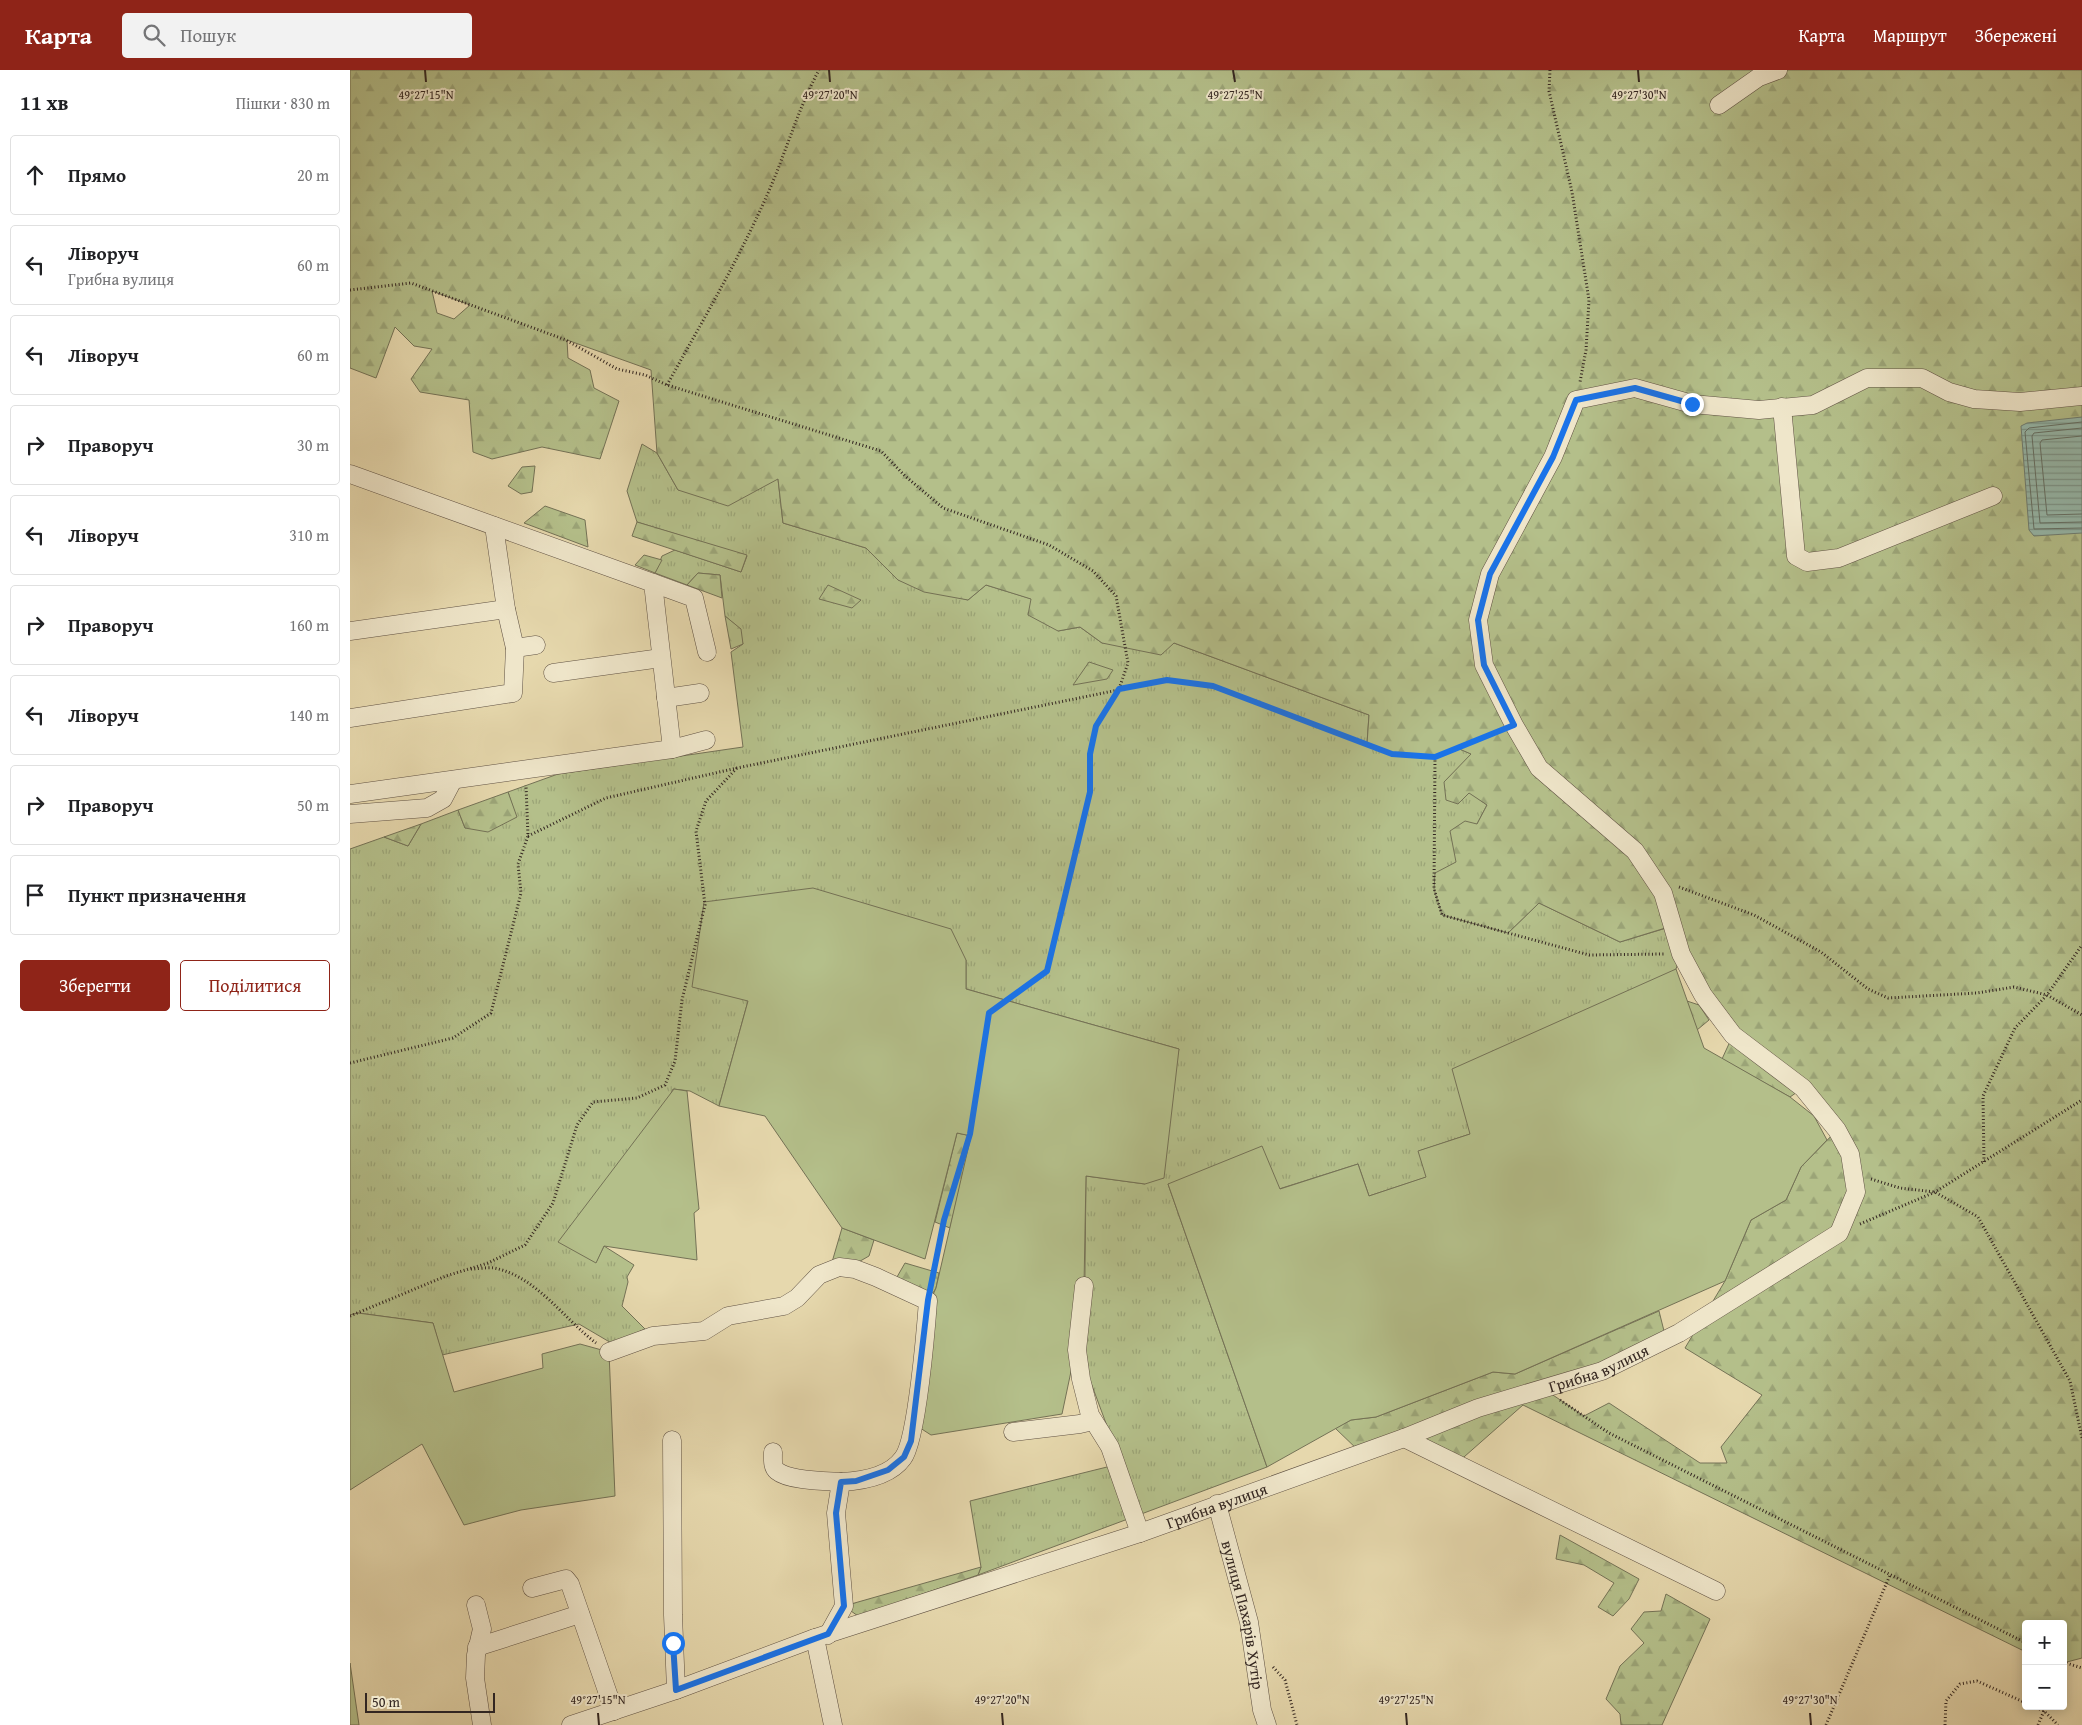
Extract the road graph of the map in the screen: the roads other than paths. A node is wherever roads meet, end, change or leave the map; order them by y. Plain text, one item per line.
1 (1778, 70) edge
2 (1719, 105) dead end
3 (2082, 396) edge
4 (1782, 408) junction
5 (350, 474) edge
6 (1993, 496) dead end
7 (494, 526) junction
8 (653, 582) junction
9 (506, 609) junction
10 (350, 631) edge
11 (536, 645) dead end
12 (515, 648) junction
13 (707, 652) dead end
14 (661, 658) junction
15 (553, 673) dead end
16 (700, 693) dead end
17 (666, 698) junction
18 (350, 718) edge
19 (706, 740) dead end
20 (672, 749) junction
21 (453, 780) junction
22 (350, 794) edge
23 (350, 814) edge
24 (1084, 1286) dead end
25 (610, 1352) road end
26 (1093, 1420) junction
27 (1013, 1432) dead end
28 (1404, 1438) junction
29 (672, 1440) dead end
30 (773, 1452) dead end
31 (841, 1482) junction
32 (1218, 1504) junction
33 (1140, 1533) junction
34 (532, 1588) dead end
35 (1716, 1591) dead end
36 (476, 1604) dead end
37 (844, 1606) junction
38 (580, 1614) junction
39 (864, 1622) junction
40 (821, 1636) junction
41 (477, 1648) junction
42 (676, 1690) junction
43 (614, 1711) junction
44 (482, 1725) edge
45 (571, 1725) edge
46 (833, 1725) edge
47 (1267, 1725) edge

1 - 2 street
3 - 4 street
4 - 6 street
4 - 28 street, Грибна вулиця
5 - 7 street
7 - 8 street
7 - 9 street
8 - 13 street
8 - 14 street
9 - 10 street
9 - 12 street
11 - 12 street
12 - 18 street
14 - 15 street
14 - 17 street
16 - 17 street
17 - 20 street
19 - 20 street
20 - 21 street
21 - 22 street
21 - 23 street
24 - 26 street
25 - 31 street
26 - 27 street
26 - 33 street
28 - 32 street, Грибна вулиця
28 - 35 street
29 - 42 street
30 - 31 street
31 - 37 street
32 - 33 street, Грибна вулиця
32 - 47 street, вулиця Пахарів Хутір
33 - 39 street, Грибна вулиця
34 - 38 street
36 - 41 street
37 - 39 street
37 - 40 street
38 - 41 street
38 - 43 street
39 - 40 street, Грибна вулиця
40 - 42 street, Грибна вулиця
40 - 46 street
41 - 44 street
42 - 43 street, Грибна вулиця
43 - 45 street, Грибна вулиця

